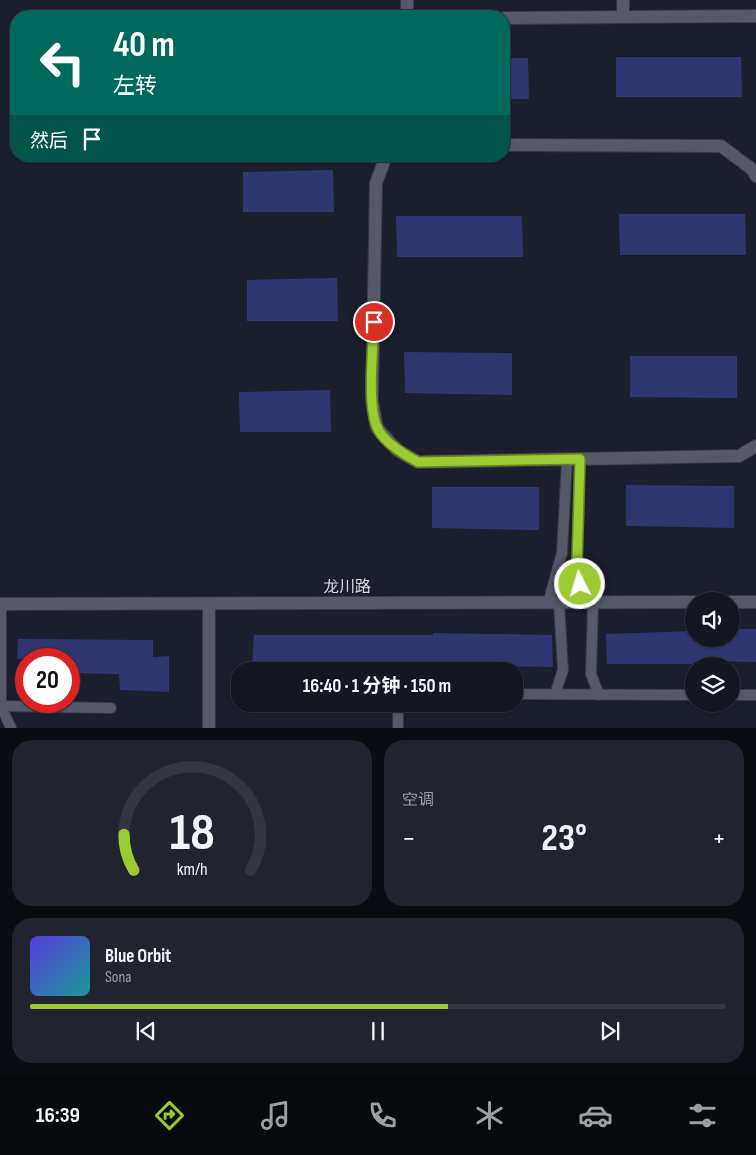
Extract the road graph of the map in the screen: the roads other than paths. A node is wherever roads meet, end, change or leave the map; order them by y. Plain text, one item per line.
1 (623, 0) edge
2 (756, 16) edge
3 (623, 17) junction
4 (510, 18) edge
5 (510, 145) edge
6 (384, 162) edge
7 (756, 176) edge
8 (756, 446) edge
9 (567, 459) junction
10 (580, 459) junction
11 (685, 602) edge
12 (740, 602) edge
13 (756, 602) edge
14 (553, 603) junction
15 (587, 603) junction
16 (0, 604) edge
17 (209, 604) junction
18 (523, 694) edge
19 (555, 694) junction
20 (599, 695) junction
21 (685, 695) edge
22 (740, 695) edge
23 (756, 695) edge
24 (0, 706) edge
25 (111, 708) dead end
26 (398, 712) edge
27 (10, 728) edge
28 (209, 728) edge
29 (398, 728) edge

1 - 3 street
2 - 3 street
3 - 4 street
5 - 7 street
6 - 9 street
8 - 10 street
9 - 10 street
9 - 14 lane
10 - 15 lane
11 - 15 street, 龙川路
12 - 13 street
14 - 15 street, 龙川路
14 - 17 street, 龙川路
14 - 19 lane
15 - 20 lane
16 - 17 street, 龙川路
16 - 24 lane
17 - 28 street
18 - 19 lane
19 - 20 lane
20 - 21 lane
22 - 23 lane
24 - 25 lane
24 - 27 lane
26 - 29 lane

